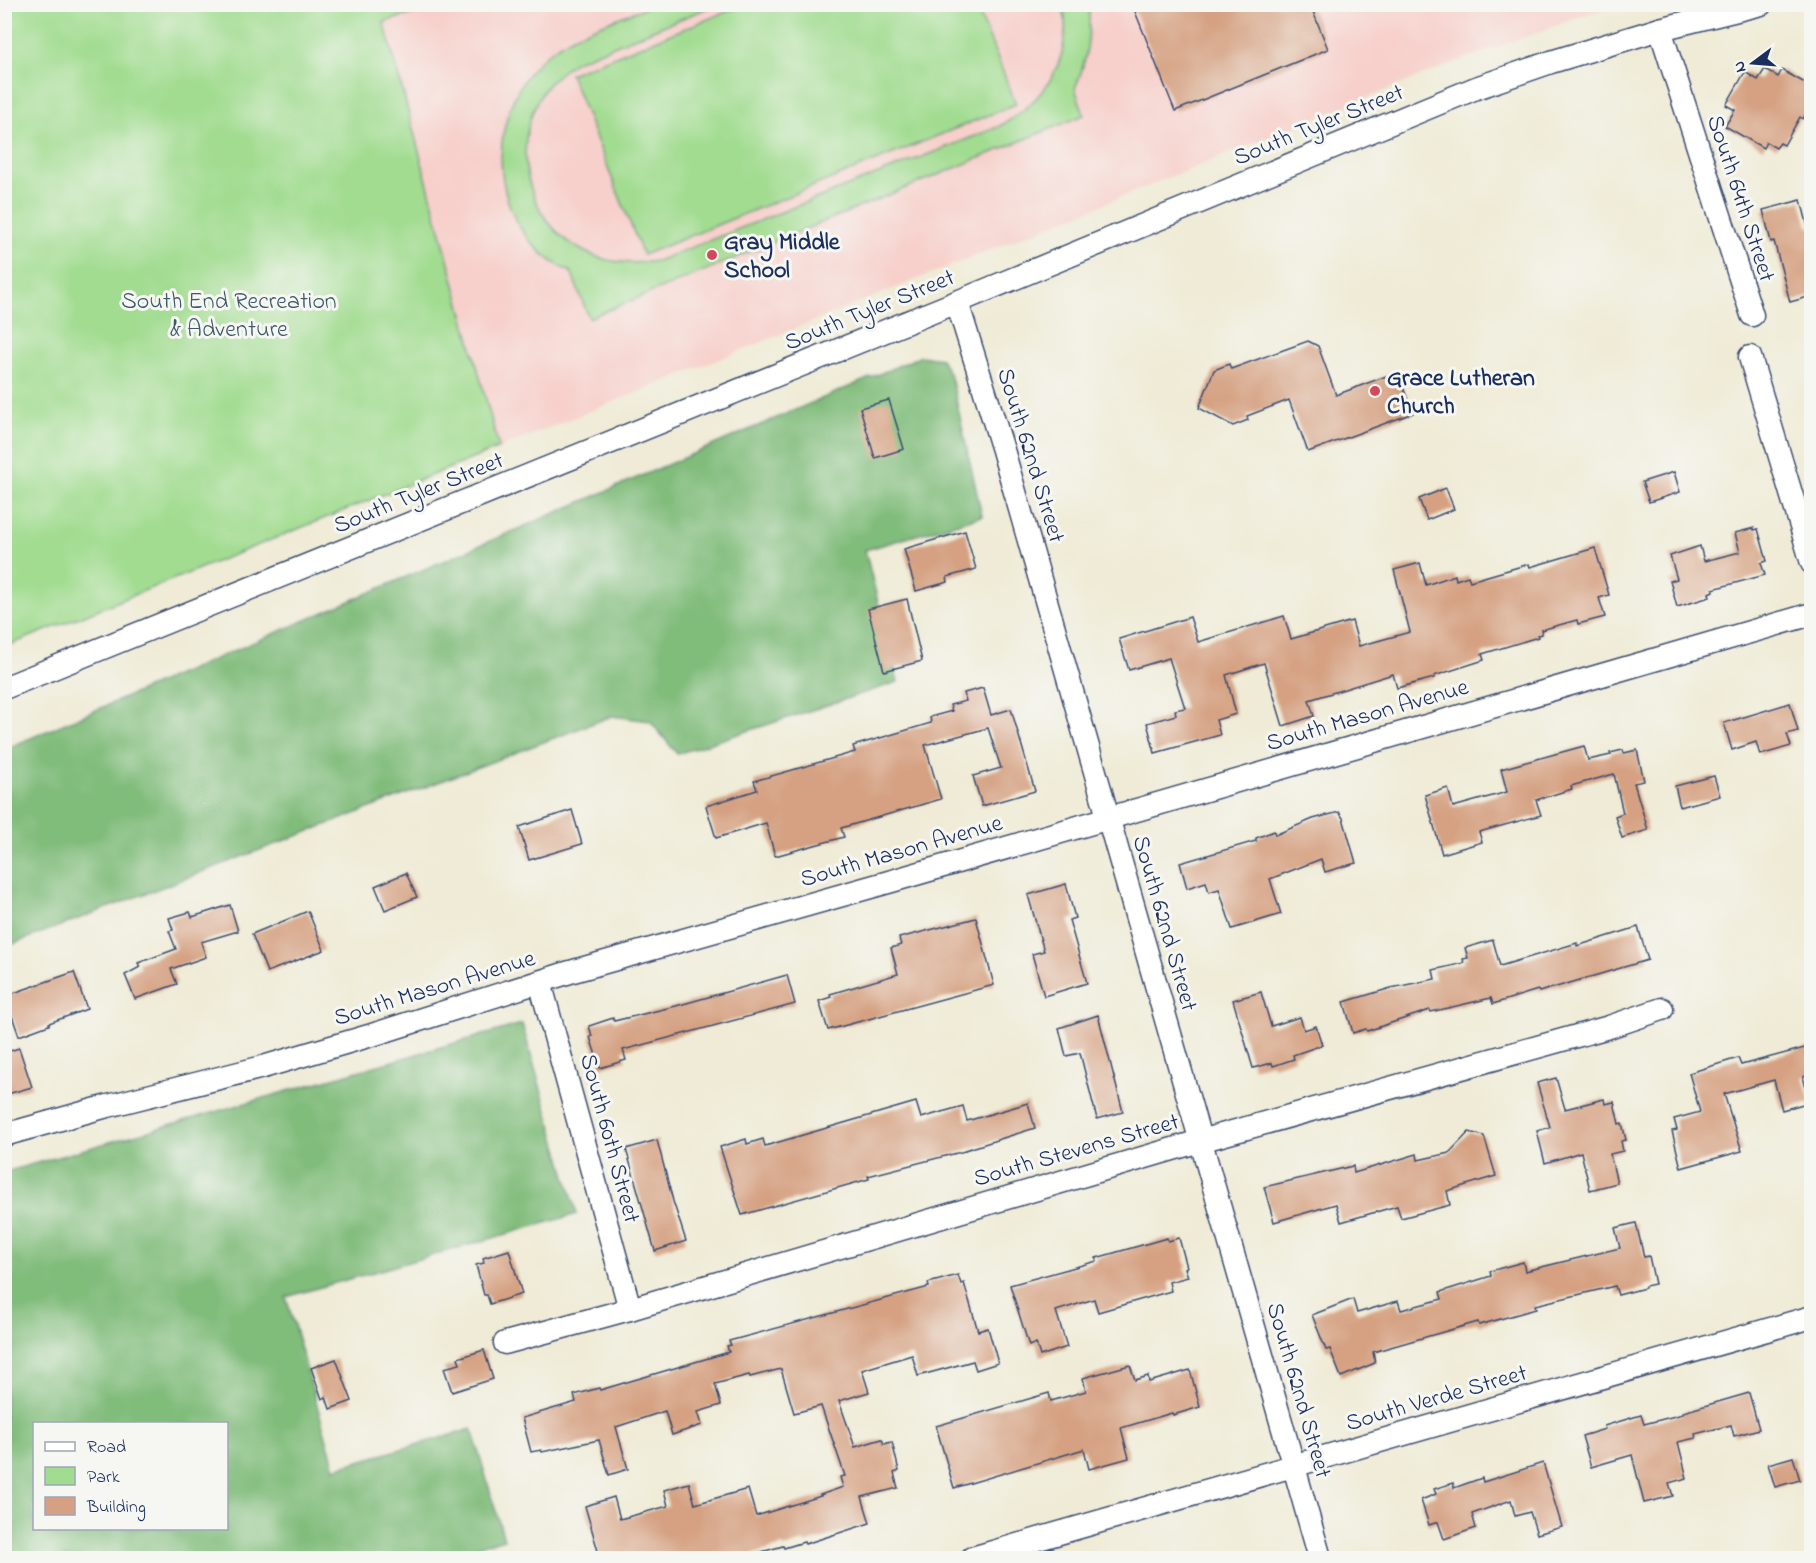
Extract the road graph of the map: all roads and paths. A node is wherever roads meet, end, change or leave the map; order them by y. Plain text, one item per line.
1 (1761, 4) edge
2 (1660, 29) junction
3 (957, 302) junction
4 (1752, 315) dead end
5 (1750, 357) dead end
6 (1812, 563) edge
7 (1812, 614) edge
8 (4, 688) edge
9 (1108, 818) junction
10 (540, 982) junction
11 (1662, 1009) dead end
12 (4, 1135) edge
13 (1200, 1141) junction
14 (630, 1309) junction
15 (1812, 1317) edge
16 (505, 1344) dead end
17 (1294, 1465) junction
18 (972, 1558) edge
19 (1320, 1558) edge

1 - 2 street, South Tyler Street
2 - 3 street, South Tyler Street
2 - 4 street, South 64th Street
3 - 8 street, South Tyler Street
3 - 9 street, South 62nd Street
5 - 6 street
7 - 9 street, South Mason Avenue
9 - 10 street, South Mason Avenue
9 - 13 street, South 62nd Street
10 - 12 street, South Mason Avenue
10 - 14 street, South 60th Street
11 - 13 street, South Stevens Street
13 - 14 street, South Stevens Street
13 - 17 street, South 62nd Street
14 - 16 street, South Stevens Street
15 - 17 street, South Verde Street
17 - 18 street, South Verde Street
17 - 19 street, South 62nd Street

